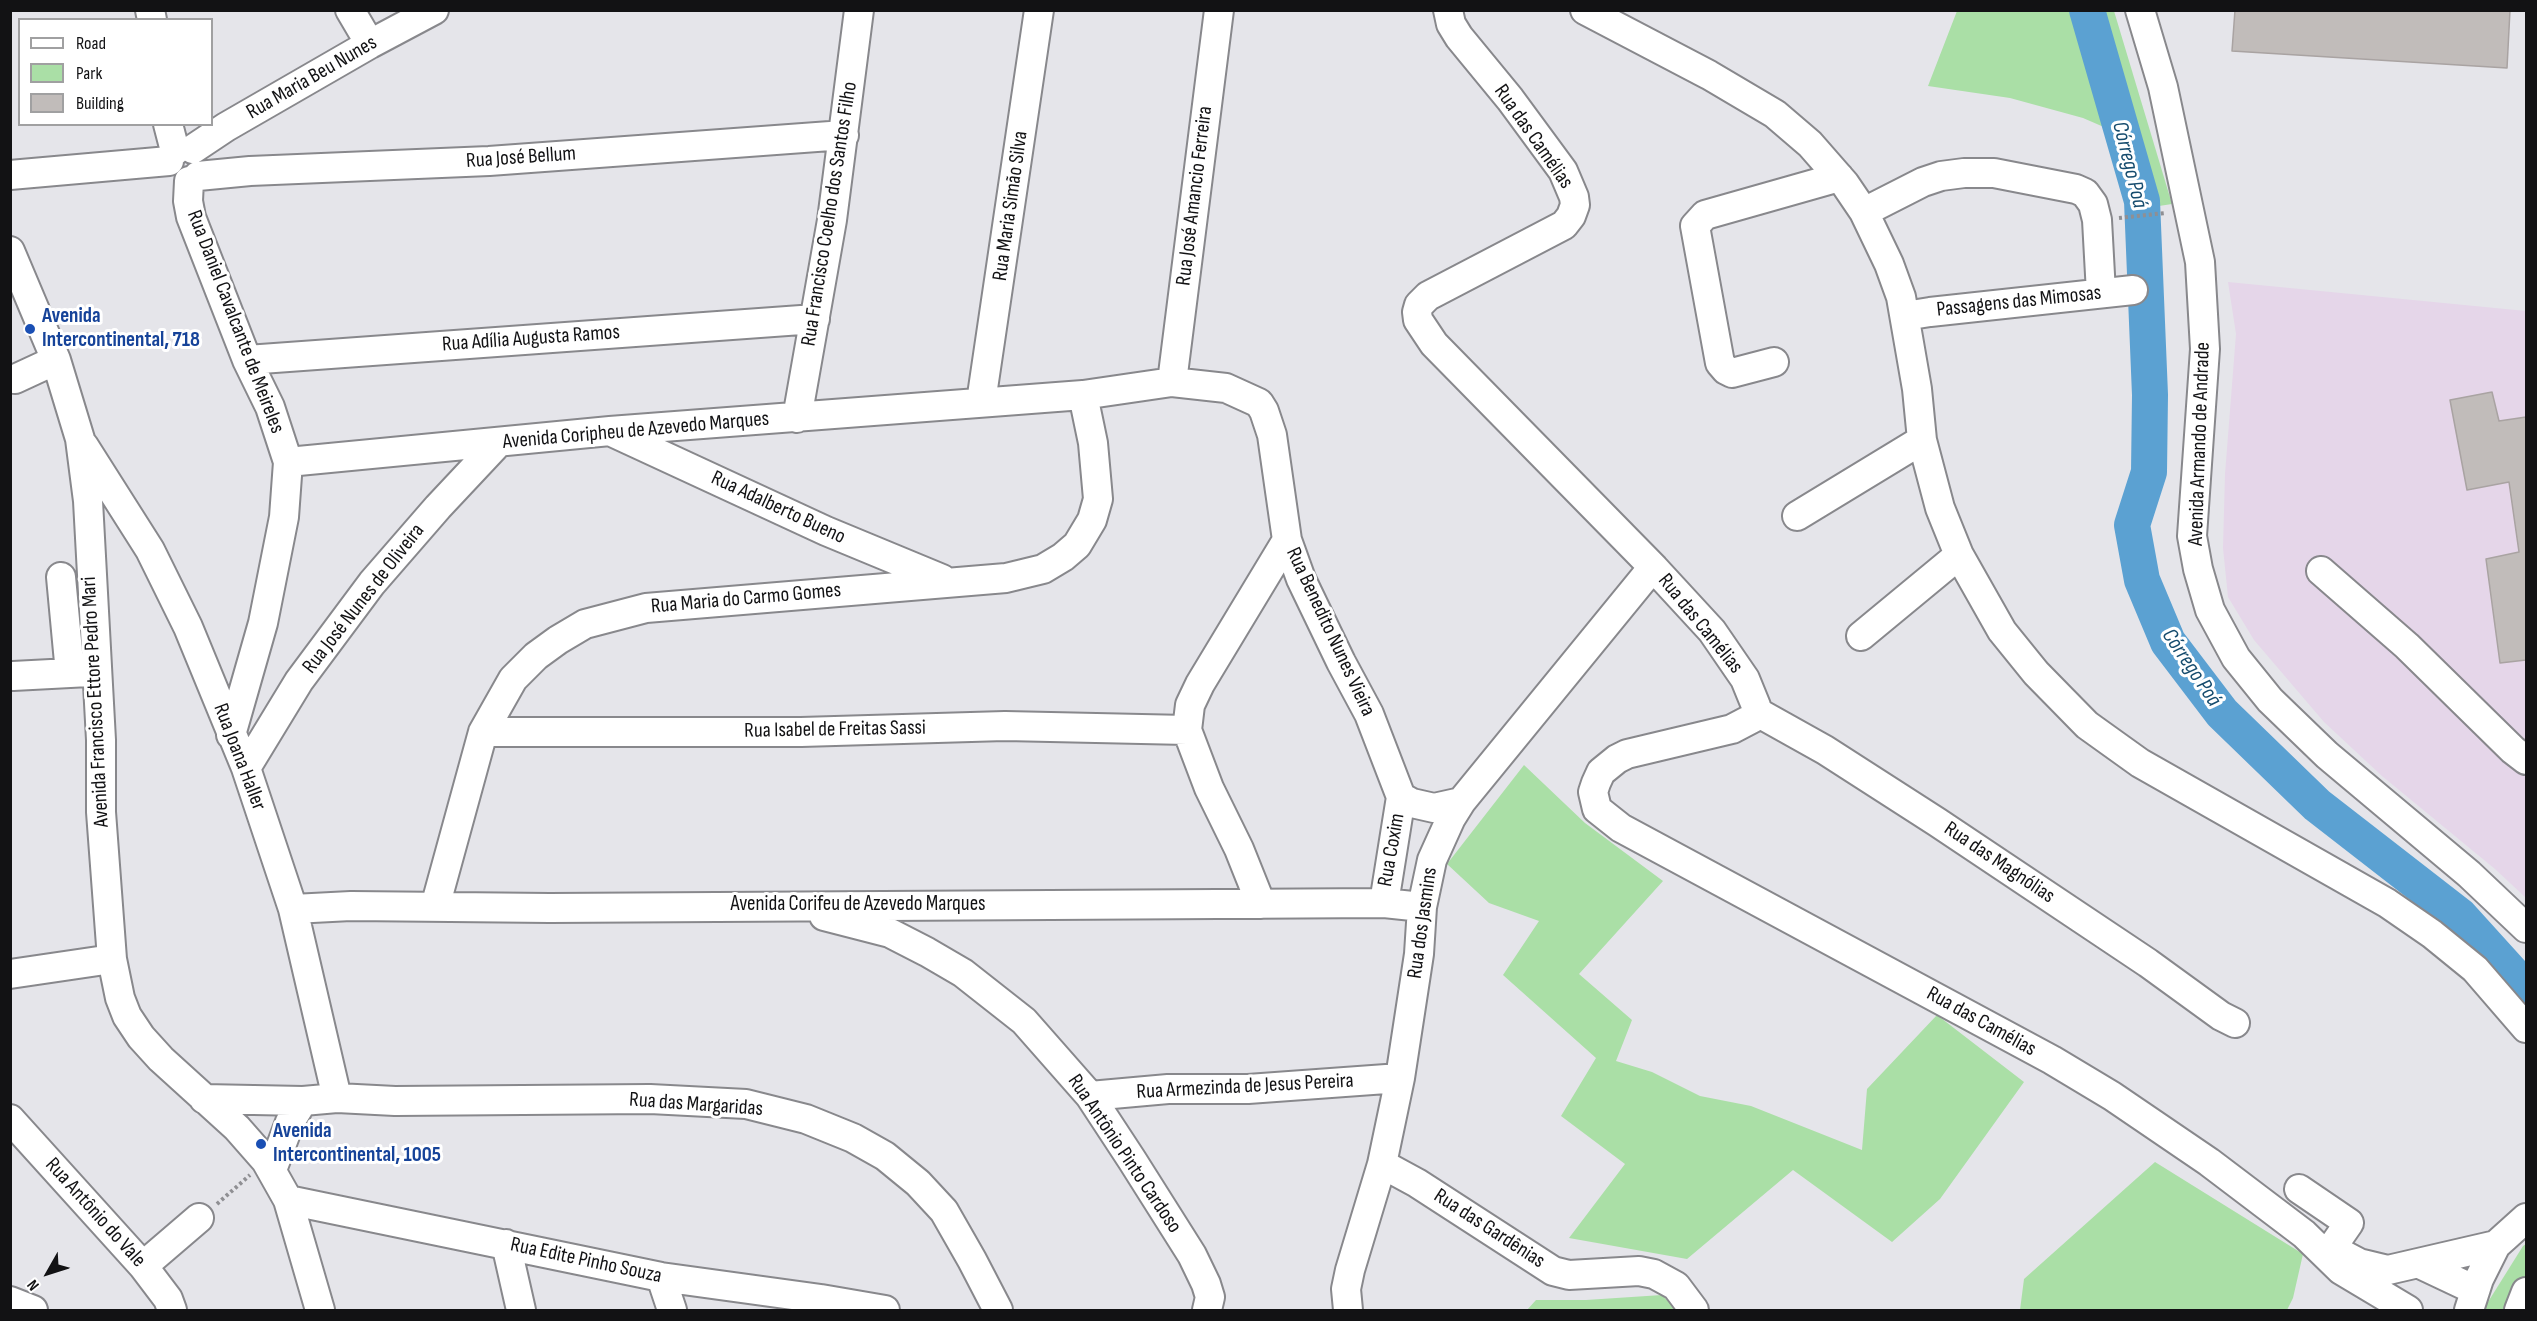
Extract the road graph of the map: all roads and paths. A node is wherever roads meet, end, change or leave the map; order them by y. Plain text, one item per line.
1 (350, 10) edge
2 (434, 10) edge
3 (859, 10) edge
4 (1039, 10) edge
5 (1220, 10) edge
6 (1448, 10) edge
7 (1585, 10) edge
8 (2140, 10) edge
9 (370, 44) junction
10 (844, 135) junction
11 (182, 157) edge
12 (10, 175) edge
13 (1839, 177) junction
14 (1864, 212) junction
15 (2170, 213) dead end
16 (2131, 217) dead end
17 (10, 251) edge
18 (2133, 290) dead end
19 (2102, 293) junction
20 (1905, 316) junction
21 (815, 319) junction
22 (56, 360) junction
23 (247, 360) junction
24 (1774, 363) dead end
25 (15, 378) dead end
26 (1172, 382) junction
27 (1083, 395) junction
28 (981, 402) junction
29 (1259, 403) joint
30 (797, 418) junction
31 (610, 431) junction
32 (80, 439) junction
33 (1922, 440) junction
34 (499, 442) junction
35 (288, 462) junction
36 (1797, 516) dead end
37 (1287, 540) junction
38 (1959, 555) junction
39 (1653, 567) junction
40 (2321, 571) dead end
41 (61, 577) dead end
42 (947, 581) junction
43 (1861, 636) dead end
44 (83, 672) junction
45 (13, 676) dead end
46 (1756, 712) junction
47 (1186, 730) junction
48 (483, 732) junction
49 (231, 735) junction
50 (2526, 760) edge
51 (246, 768) junction
52 (1401, 797) junction
53 (1461, 802) junction
54 (1384, 903) junction
55 (1261, 904) junction
56 (788, 906) junction
57 (435, 907) junction
58 (1422, 907) junction
59 (293, 909) junction
60 (2526, 928) edge
61 (112, 959) junction
62 (10, 974) edge
63 (2235, 1023) dead end
64 (2526, 1028) edge
65 (1400, 1078) junction
66 (1090, 1096) junction
67 (258, 1098) junction
68 (337, 1098) junction
69 (204, 1099) junction
70 (303, 1101) junction
71 (10, 1119) edge
72 (230, 1121) junction
73 (1382, 1164) junction
74 (269, 1166) junction
75 (2299, 1189) dead end
76 (288, 1200) junction
77 (199, 1218) joint
78 (2526, 1218) edge
79 (2304, 1234) junction
80 (506, 1244) junction
81 (2496, 1245) junction
82 (2331, 1249) junction
83 (2420, 1264) junction
84 (143, 1266) junction
85 (661, 1277) junction
86 (2384, 1281) junction
87 (2526, 1293) edge
88 (2472, 1300) edge
89 (10, 1301) edge
90 (822, 1305) edge
91 (33, 1311) edge
92 (172, 1311) edge
93 (320, 1311) edge
94 (521, 1311) edge
95 (672, 1311) edge
96 (885, 1311) edge
97 (998, 1311) edge
98 (1207, 1311) edge
99 (1348, 1311) edge
100 (1694, 1311) edge
101 (2408, 1311) edge
102 (2518, 1311) edge

1 - 9 street
2 - 9 street, Rua Maria Beu Nunes
3 - 10 street, Rua Francisco Coelho dos Santos Filho
4 - 28 street, Rua Maria Simão Silva
5 - 26 street, Rua José Amancio Ferreira
6 - 39 street, Rua das Camélias
7 - 13 street
8 - 60 street, Avenida Armando de Andrade
9 - 11 street, Rua Maria Beu Nunes
10 - 11 street, Rua José Bellum
10 - 21 street, Rua Francisco Coelho dos Santos Filho
11 - 12 street, Rua Maria Beu Nunes
11 - 23 street, Rua Daniel Cavalcante de Meireles
13 - 14 street
13 - 24 street
14 - 19 street
14 - 20 street
15 - 16 path
17 - 22 street, Avenida Francisco Ettore Pedro Mari
18 - 19 street, Passagens das Mimosas
19 - 20 street, Passagens das Mimosas
20 - 33 street
21 - 23 street, Rua Adília Augusta Ramos
21 - 30 street, Rua Francisco Coelho dos Santos Filho
22 - 25 street
22 - 32 street, Avenida Francisco Ettore Pedro Mari
23 - 35 street, Rua Daniel Cavalcante de Meireles
26 - 27 street, Avenida Coripheu de Azevedo Marques
26 - 29 street, Avenida Coripheu de Azevedo Marques
27 - 28 street, Avenida Coripheu de Azevedo Marques
27 - 42 street, Rua Maria do Carmo Gomes
28 - 30 street, Avenida Coripheu de Azevedo Marques
29 - 37 street, Rua Benedito Nunes Vieira
30 - 31 street, Avenida Coripheu de Azevedo Marques
31 - 34 street, Avenida Coripheu de Azevedo Marques
31 - 42 street, Rua Adalberto Bueno
32 - 44 street, Avenida Francisco Ettore Pedro Mari
32 - 49 street, Rua Joana Haller
33 - 36 street
33 - 38 street
34 - 35 street, Avenida Coripheu de Azevedo Marques
34 - 51 street, Rua José Nunes de Oliveira
35 - 49 street
37 - 47 street
37 - 52 street, Rua Benedito Nunes Vieira
38 - 43 street
38 - 64 street
39 - 46 street, Rua das Camélias
39 - 53 street, Rua dos Jasmins
40 - 50 street
41 - 44 street
42 - 48 street, Rua Maria do Carmo Gomes
44 - 45 street
44 - 61 street, Avenida Francisco Ettore Pedro Mari
46 - 63 street, Rua das Magnólias
46 - 79 street, Rua das Camélias
47 - 48 street, Rua Isabel de Freitas Sassi
47 - 55 street
48 - 57 street, Rua Maria do Carmo Gomes
49 - 51 street, Rua Joana Haller
51 - 59 street, Rua Joana Haller
52 - 53 street
52 - 54 street, Rua Coxim
53 - 58 street, Rua dos Jasmins
54 - 55 street, Avenida Corifeu de Azevedo Marques
54 - 58 street, Avenida Corifeu de Azevedo Marques
55 - 56 street, Avenida Corifeu de Azevedo Marques
56 - 57 street, Avenida Corifeu de Azevedo Marques
56 - 66 street, Rua Antônio Pinto Cardoso
57 - 59 street, Avenida Corifeu de Azevedo Marques
58 - 65 street, Rua dos Jasmins
59 - 68 street, Rua Joana Haller
61 - 62 street
61 - 69 street, Avenida Francisco Ettore Pedro Mari
65 - 66 street, Rua Armezinda de Jesus Pereira
65 - 73 street, Rua dos Jasmins
66 - 98 street, Rua Antônio Pinto Cardoso
67 - 69 street, Rua das Margaridas
67 - 70 street, Rua das Margaridas
67 - 72 street
68 - 70 street, Rua das Margaridas
68 - 97 street, Rua das Margaridas
69 - 72 street, Avenida Francisco Ettore Pedro Mari
70 - 74 street
71 - 84 street, Rua Antônio do Vale
72 - 74 street, Avenida Francisco Ettore Pedro Mari
73 - 99 street, Rua dos Jasmins
73 - 100 street, Rua das Gardênias
74 - 76 street, Avenida Francisco Ettore Pedro Mari
74 - 77 path
75 - 82 street
76 - 80 street, Rua Edite Pinho Souza
76 - 93 street, Avenida Francisco Ettore Pedro Mari
77 - 84 street
78 - 81 street
79 - 82 street, Rua das Camélias
79 - 86 street, Rua das Camélias
80 - 85 street, Rua Edite Pinho Souza
80 - 94 street
81 - 83 street, Rua das Camélias
81 - 88 street
82 - 86 street, Rua das Camélias
83 - 86 street, Rua das Camélias
83 - 88 street
84 - 92 street, Rua Antônio do Vale
85 - 90 street, Rua Edite Pinho Souza
85 - 95 street
86 - 101 street, Rua das Camélias
87 - 102 street
89 - 91 street
90 - 96 street, Rua Edite Pinho Souza

